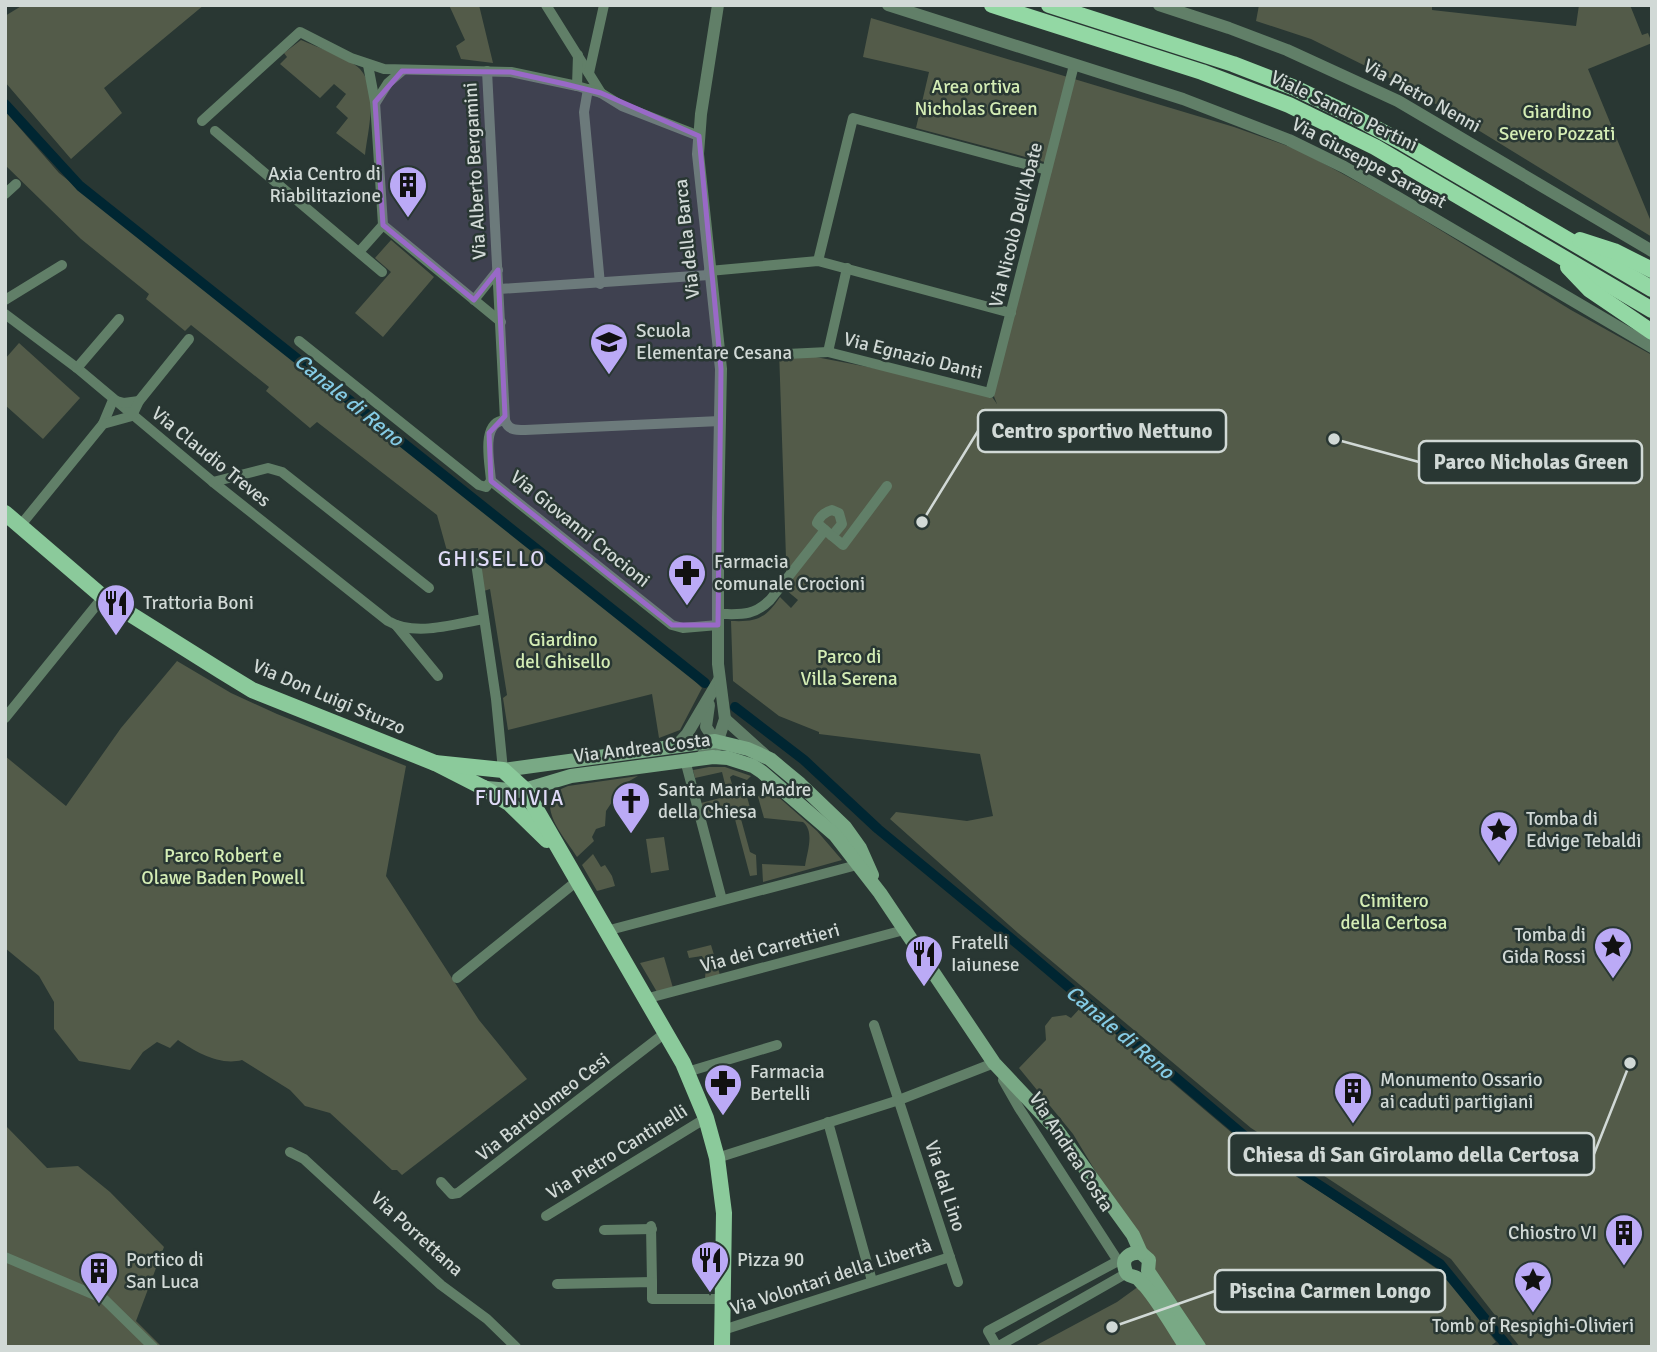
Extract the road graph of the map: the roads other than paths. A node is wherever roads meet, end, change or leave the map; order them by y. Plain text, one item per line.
1 (546, 5) edge
2 (604, 5) edge
3 (718, 5) edge
4 (888, 5) edge
5 (992, 5) edge
6 (1049, 5) edge
7 (1159, 5) edge
8 (596, 48) junction
9 (578, 54) junction
10 (368, 65) junction
11 (1074, 65) junction
12 (402, 71) junction
13 (487, 71) junction
14 (589, 73) junction
15 (577, 86) junction
16 (588, 89) junction
17 (601, 93) junction
18 (376, 102) junction
19 (202, 121) dead end
20 (215, 131) dead end
21 (699, 136) junction
22 (1047, 170) junction
23 (16, 184) dead end
24 (5, 194) edge
25 (383, 225) junction
26 (1550, 230) junction
27 (1551, 251) junction
28 (1652, 251) edge
29 (359, 252) junction
30 (818, 261) junction
31 (62, 265) dead end
32 (847, 268) junction
33 (1652, 270) edge
34 (498, 271) junction
35 (383, 272) dead end
36 (709, 273) junction
37 (600, 284) junction
38 (499, 289) junction
39 (1652, 289) edge
40 (5, 300) edge
41 (474, 300) junction
42 (1652, 310) edge
43 (1011, 313) junction
44 (5, 314) edge
45 (119, 319) dead end
46 (500, 322) junction
47 (1652, 332) edge
48 (189, 339) dead end
49 (299, 341) dead end
50 (1652, 347) edge
51 (828, 352) junction
52 (787, 354) dead end
53 (77, 368) junction
54 (990, 393) joint
55 (113, 400) junction
56 (139, 401) junction
57 (132, 415) junction
58 (505, 419) junction
59 (720, 421) junction
60 (103, 424) junction
61 (491, 481) junction
62 (214, 482) junction
63 (887, 486) dead end
64 (6, 513) edge
65 (20, 526) junction
66 (475, 563) dead end
67 (429, 588) dead end
68 (103, 597) junction
69 (484, 619) junction
70 (718, 620) junction
71 (395, 625) junction
72 (438, 676) dead end
73 (719, 679) junction
74 (710, 697) junction
75 (5, 718) edge
76 (725, 719) junction
77 (715, 741) junction
78 (676, 746) junction
79 (700, 758) junction
80 (728, 758) junction
81 (770, 759) junction
82 (685, 760) junction
83 (435, 763) junction
84 (503, 770) junction
85 (482, 787) junction
86 (524, 790) junction
87 (562, 858) junction
88 (857, 865) junction
89 (577, 881) junction
90 (880, 893) junction
91 (722, 900) junction
92 (904, 930) junction
93 (607, 931) junction
94 (457, 978) dead end
95 (645, 999) junction
96 (874, 1025) dead end
97 (665, 1033) junction
98 (777, 1045) dead end
99 (994, 1063) junction
100 (687, 1072) junction
101 (899, 1100) junction
102 (706, 1118) junction
103 (828, 1122) junction
104 (290, 1152) dead end
105 (717, 1158) junction
106 (441, 1182) dead end
107 (546, 1216) dead end
108 (604, 1230) dead end
109 (950, 1256) junction
110 (5, 1257) edge
111 (1132, 1265) junction
112 (872, 1281) junction
113 (652, 1282) junction
114 (958, 1282) dead end
115 (557, 1284) dead end
116 (1047, 1299) junction
117 (723, 1300) junction
118 (1056, 1313) junction
119 (722, 1338) edge
120 (153, 1347) edge
121 (516, 1347) edge
122 (997, 1347) edge
123 (1186, 1347) edge
124 (1199, 1347) edge

1 - 9 street
2 - 8 street
3 - 21 street, Via della Barca
4 - 11 street, Via Giuseppe Saragat
5 - 27 highway, Viale Sandro Pertini
6 - 26 highway, Viale Sandro Pertini
7 - 28 street, Via Pietro Nenni
8 - 9 street
8 - 14 street
9 - 14 street
9 - 15 street
10 - 12 street
10 - 18 street
10 - 19 street
11 - 22 street, Via Nicolò Dell'Abate
11 - 50 street, Via Giuseppe Saragat
12 - 13 street
12 - 18 street
13 - 15 street
13 - 34 street, Via Alberto Bergamini
14 - 17 street
15 - 16 street
16 - 17 street
16 - 37 street
17 - 21 street
18 - 25 street
20 - 29 street
21 - 36 street, Via della Barca
22 - 30 street
22 - 43 street, Via Nicolò Dell'Abate
23 - 24 street
25 - 29 street
25 - 41 street
26 - 33 highway
26 - 39 highway, Viale Sandro Pertini
27 - 42 highway, Viale Sandro Pertini
27 - 47 highway
29 - 35 street
30 - 32 street
30 - 36 street
31 - 40 street
32 - 43 street
32 - 51 street, Via Egnazio Danti
34 - 38 street, Via Alberto Bergamini
34 - 41 street
36 - 37 street
36 - 59 street, Via della Barca
37 - 38 street
38 - 46 street, Via Alberto Bergamini
41 - 46 street
43 - 54 street, Via Nicolò Dell'Abate
44 - 53 street, Via Claudio Treves
45 - 53 street
46 - 58 street, Via Alberto Bergamini
48 - 56 street
49 - 61 street, Via Giovanni Crocioni
51 - 52 street, Via Egnazio Danti
51 - 54 street, Via Egnazio Danti
53 - 55 street, Via Claudio Treves
55 - 56 street
55 - 57 street, Via Claudio Treves
55 - 60 street
56 - 57 street
57 - 60 street
57 - 62 street, Via Claudio Treves
58 - 59 street
58 - 61 street
59 - 70 street, Via della Barca
60 - 65 street
61 - 70 street, Via Giovanni Crocioni
62 - 67 street
62 - 71 street, Via Claudio Treves
63 - 70 street, Via Giovanni Crocioni
64 - 65 main road, Via Don Luigi Sturzo
65 - 68 main road, Via Don Luigi Sturzo
66 - 69 street
68 - 75 street
68 - 83 main road, Via Don Luigi Sturzo
69 - 71 street
69 - 84 street
70 - 73 street, Via della Barca
71 - 72 street, Via Claudio Treves
73 - 74 street, Via della Barca
73 - 76 street, Via della Barca
74 - 77 street, Via della Barca
74 - 78 street, Via della Barca
76 - 77 street
76 - 81 street
77 - 78 main road, Via Andrea Costa
77 - 79 street
77 - 80 street, Via della Barca
77 - 81 main road, Via Andrea Costa
78 - 84 main road, Via Andrea Costa
79 - 80 main road, Via Andrea Costa
79 - 82 main road, Via Andrea Costa
80 - 88 main road, Via Andrea Costa
81 - 90 main road, Via Andrea Costa
82 - 86 main road, Via Andrea Costa
82 - 91 street
83 - 84 main road, Via Don Luigi Sturzo
83 - 85 main road, Via Don Luigi Sturzo
84 - 86 main road
85 - 86 main road, Via Andrea Costa
85 - 87 main road
86 - 87 main road
87 - 89 main road
88 - 90 main road, Via Andrea Costa
88 - 91 street
89 - 93 main road
89 - 94 street
90 - 92 main road, Via Andrea Costa
91 - 93 street
92 - 95 street, Via dei Carrettieri
92 - 99 main road, Via Andrea Costa
93 - 95 main road
95 - 97 main road
96 - 101 street, Via dal Lino
97 - 100 main road
97 - 106 street, Via Bartolomeo Cesi
98 - 100 street
99 - 101 street
99 - 111 street, Via Andrea Costa
99 - 111 main road, Via Andrea Costa
100 - 102 main road
101 - 103 street
101 - 109 street, Via dal Lino
102 - 105 main road
102 - 107 street, Via Pietro Cantinelli
103 - 105 street
103 - 112 street
104 - 121 street, Via Porrettana
105 - 117 main road
108 - 113 street
109 - 112 street, Via Volontari della Libertà
109 - 114 street, Via dal Lino
110 - 120 street
111 - 116 street
111 - 118 street
111 - 123 main road, Via Andrea Costa
111 - 124 main road, Via Andrea Costa
112 - 119 street, Via Volontari della Libertà
113 - 115 street
113 - 117 street
116 - 118 street
116 - 122 street
117 - 119 main road
118 - 122 street

